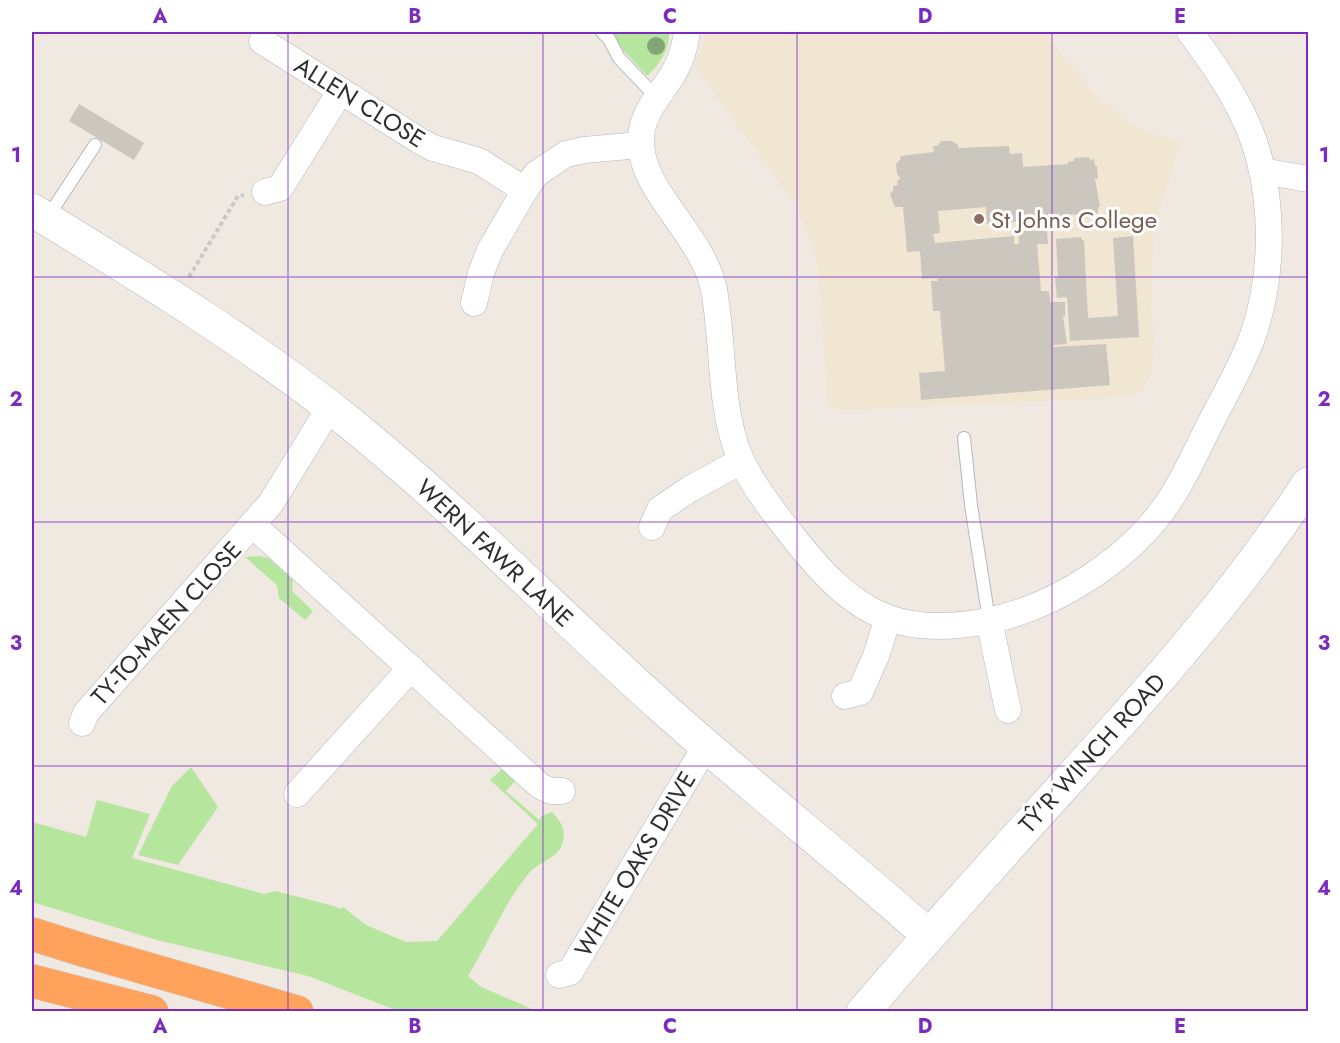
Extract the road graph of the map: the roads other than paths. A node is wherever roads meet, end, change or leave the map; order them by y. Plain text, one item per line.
1 (602, 32) edge
2 (687, 32) edge
3 (1190, 32) edge
4 (262, 41) dead end
5 (340, 92) junction
6 (657, 98) junction
7 (96, 145) dead end
8 (640, 145) junction
9 (1262, 171) junction
10 (1308, 179) edge
11 (525, 190) junction
12 (265, 192) road end
13 (39, 215) edge
14 (474, 303) dead end
15 (330, 407) junction
16 (964, 438) dead end
17 (741, 461) junction
18 (1308, 484) edge
19 (253, 525) junction
20 (652, 527) dead end
21 (888, 618) junction
22 (989, 620) junction
23 (411, 668) junction
24 (845, 696) dead end
25 (1008, 710) dead end
26 (82, 723) dead end
27 (706, 746) junction
28 (562, 791) dead end
29 (297, 794) dead end
30 (32, 934) edge
31 (928, 936) junction
32 (32, 939) edge
33 (86, 951) junction
34 (559, 975) dead end
35 (32, 981) edge
36 (152, 1011) edge
37 (297, 1011) edge
38 (863, 1011) edge

1 - 6 lane
2 - 6 street
3 - 9 street
4 - 5 street, ALLEN CLOSE
5 - 11 street, ALLEN CLOSE
5 - 12 street
6 - 8 street
7 - 13 lane
8 - 11 street
8 - 17 street
9 - 10 street
9 - 22 street
11 - 14 street
13 - 15 street, WERN FAWR LANE
15 - 19 street, TY-TO-MAEN CLOSE
15 - 27 street, WERN FAWR LANE
16 - 22 lane
17 - 20 street
17 - 21 street
18 - 31 street, TŶ'R WINCH ROAD
19 - 23 street, TY-TO-MAEN CLOSE
19 - 26 street, TY-TO-MAEN CLOSE
21 - 22 street
21 - 24 street
22 - 25 street
23 - 28 street, TY-TO-MAEN CLOSE
23 - 29 street
27 - 31 street, WERN FAWR LANE
27 - 34 street, WHITE OAKS DRIVE
30 - 33 highway
31 - 38 street, TŶ'R WINCH ROAD
32 - 33 highway
33 - 37 highway
35 - 36 highway

